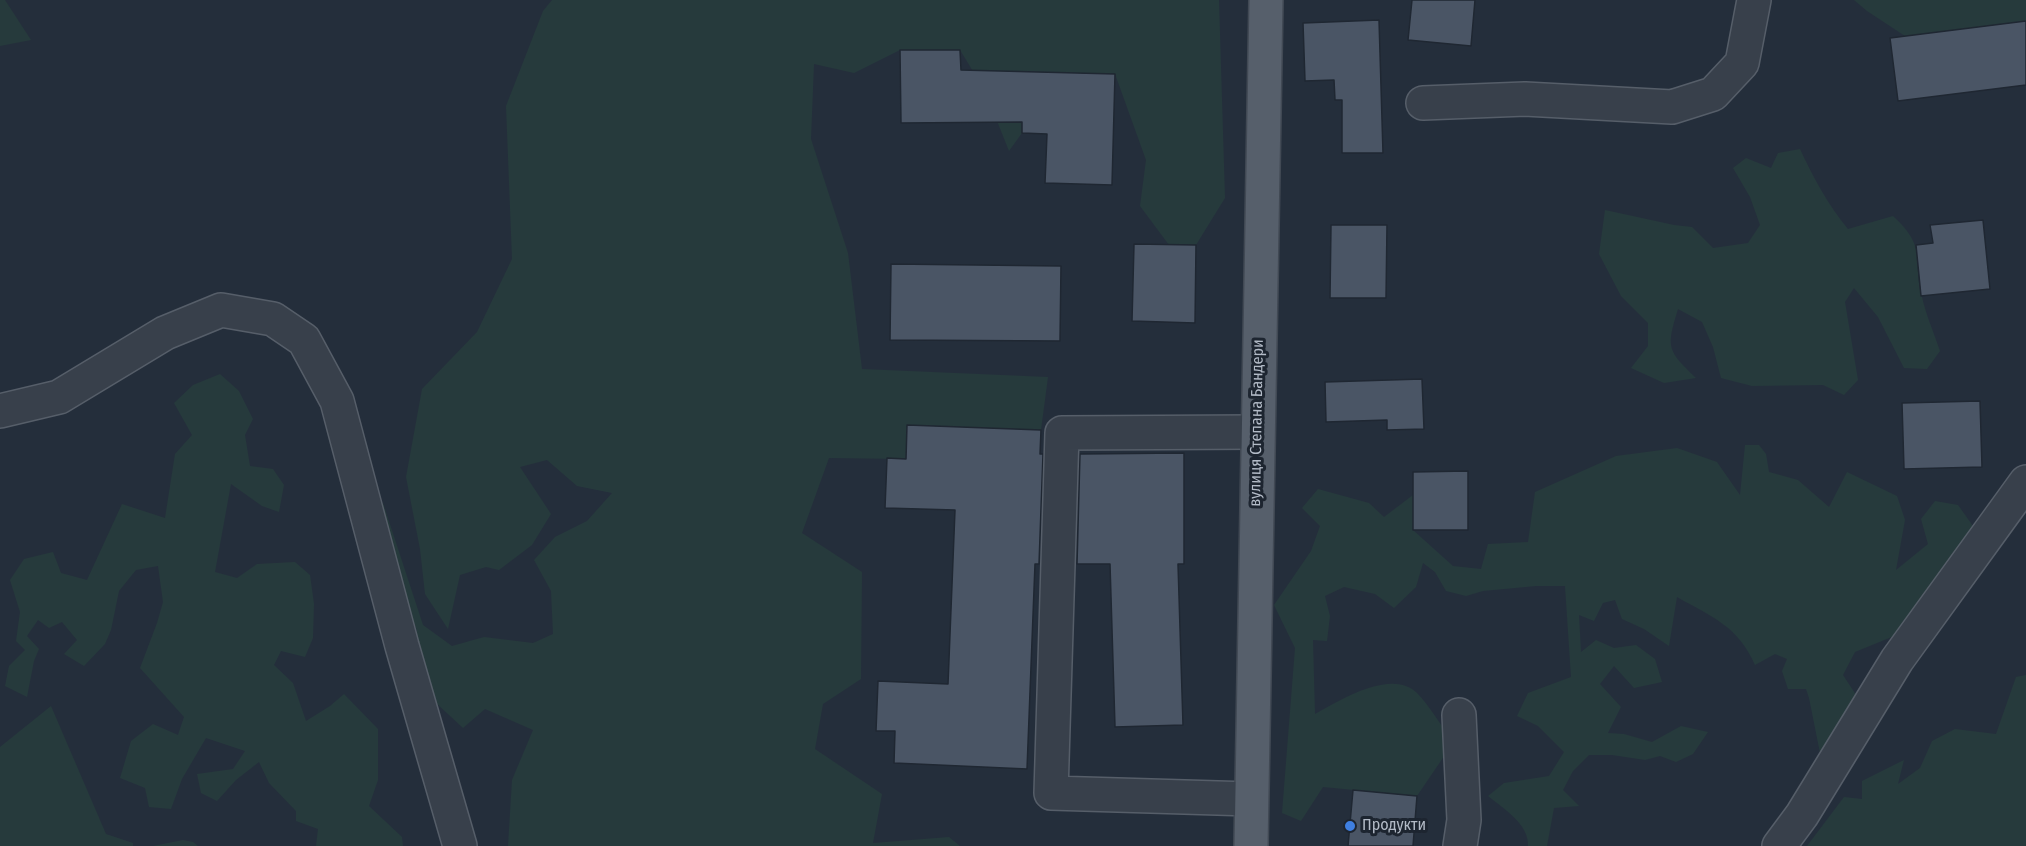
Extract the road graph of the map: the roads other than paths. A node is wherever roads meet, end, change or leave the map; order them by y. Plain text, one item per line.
1 (1266, 0) edge
2 (1754, 0) edge
3 (1423, 103) dead end
4 (0, 411) edge
5 (1257, 432) junction
6 (2026, 482) edge
7 (1459, 715) dead end
8 (1251, 799) junction
9 (460, 846) edge
10 (1251, 846) edge
11 (1460, 846) edge
12 (1779, 846) edge

1 - 5 main road, вулиця Степана Бандери
2 - 3 lane
4 - 9 lane
5 - 8 main road, вулиця Степана Бандери
5 - 8 lane
6 - 12 lane
7 - 11 lane
8 - 10 main road, вулиця Степана Бандери

